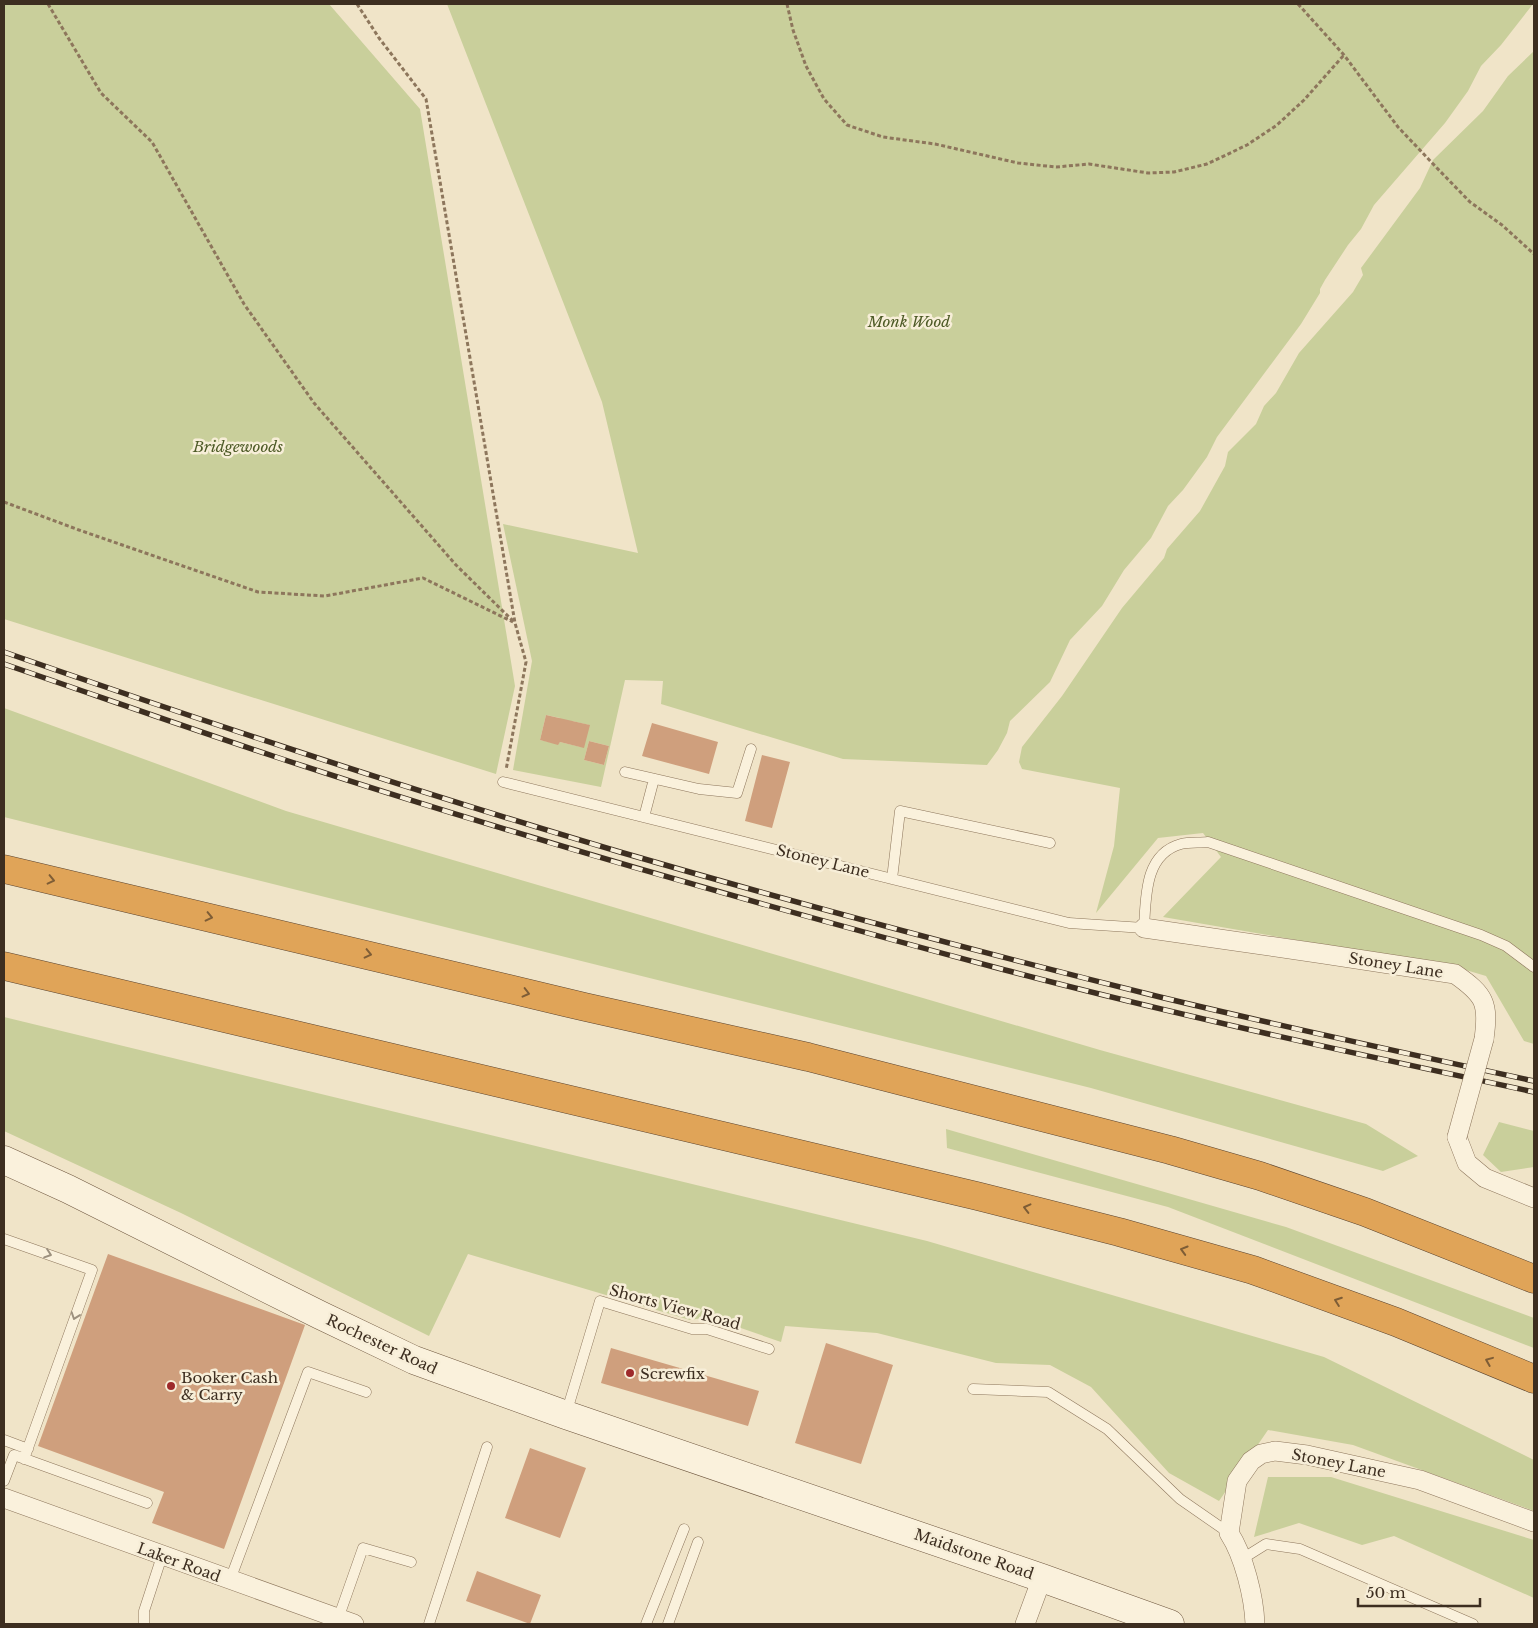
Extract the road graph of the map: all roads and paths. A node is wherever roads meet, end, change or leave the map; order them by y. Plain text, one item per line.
1 (48, 4) edge
2 (358, 4) edge
3 (787, 4) edge
4 (1298, 4) edge
5 (1344, 55) junction
6 (1534, 254) edge
7 (4, 502) edge
8 (516, 623) junction
9 (751, 749) dead end
10 (626, 772) dead end
11 (654, 779) junction
12 (503, 782) joint
13 (644, 817) junction
14 (1050, 843) dead end
15 (4, 869) edge
16 (892, 879) junction
17 (1144, 928) junction
18 (4, 966) edge
19 (1534, 967) edge
20 (4, 1160) edge
21 (1532, 1194) edge
22 (4, 1239) edge
23 (1534, 1279) edge
24 (769, 1348) dead end
25 (1534, 1379) edge
26 (973, 1388) dead end
27 (366, 1392) dead end
28 (566, 1415) junction
29 (4, 1440) edge
30 (487, 1447) dead end
31 (26, 1454) junction
32 (4, 1481) edge
33 (777, 1487) joint
34 (4, 1498) edge
35 (147, 1503) dead end
36 (1534, 1522) edge
37 (684, 1529) dead end
38 (1229, 1533) junction
39 (698, 1542) dead end
40 (162, 1556) junction
41 (1242, 1558) junction
42 (411, 1562) dead end
43 (1042, 1578) junction
44 (230, 1580) junction
45 (346, 1621) edge
46 (144, 1624) edge
47 (429, 1624) edge
48 (646, 1624) edge
49 (668, 1624) edge
50 (1025, 1624) edge
51 (1170, 1624) edge
52 (1255, 1624) edge
53 (1473, 1624) edge

1 - 8 path
2 - 8 path
3 - 5 path
4 - 5 path
5 - 6 path
7 - 8 path
8 - 12 path
9 - 11 lane
10 - 11 lane
11 - 13 lane
12 - 13 lane, Stoney Lane
13 - 16 lane, Stoney Lane
14 - 16 lane
15 -> 23 highway
16 - 17 lane, Stoney Lane
17 - 19 lane
17 - 21 street, Stoney Lane, bridge
25 -> 18 highway
20 - 28 main road, Rochester Road
22 -> 31 lane
24 - 28 lane, Shorts View Road
26 - 38 lane
27 - 44 lane
28 - 33 main road, Rochester Road
29 - 31 lane
30 - 47 lane
31 - 32 lane
31 - 35 lane
33 - 43 main road, Maidstone Road
34 - 40 street, Laker Road
36 - 38 street, Stoney Lane
37 - 48 lane
38 - 41 street
39 - 49 lane
40 - 44 street, Laker Road
40 - 46 lane
41 - 52 street
41 - 53 lane
42 - 45 lane
43 - 50 street
43 - 51 main road, Maidstone Road
44 - 45 street, Laker Road

